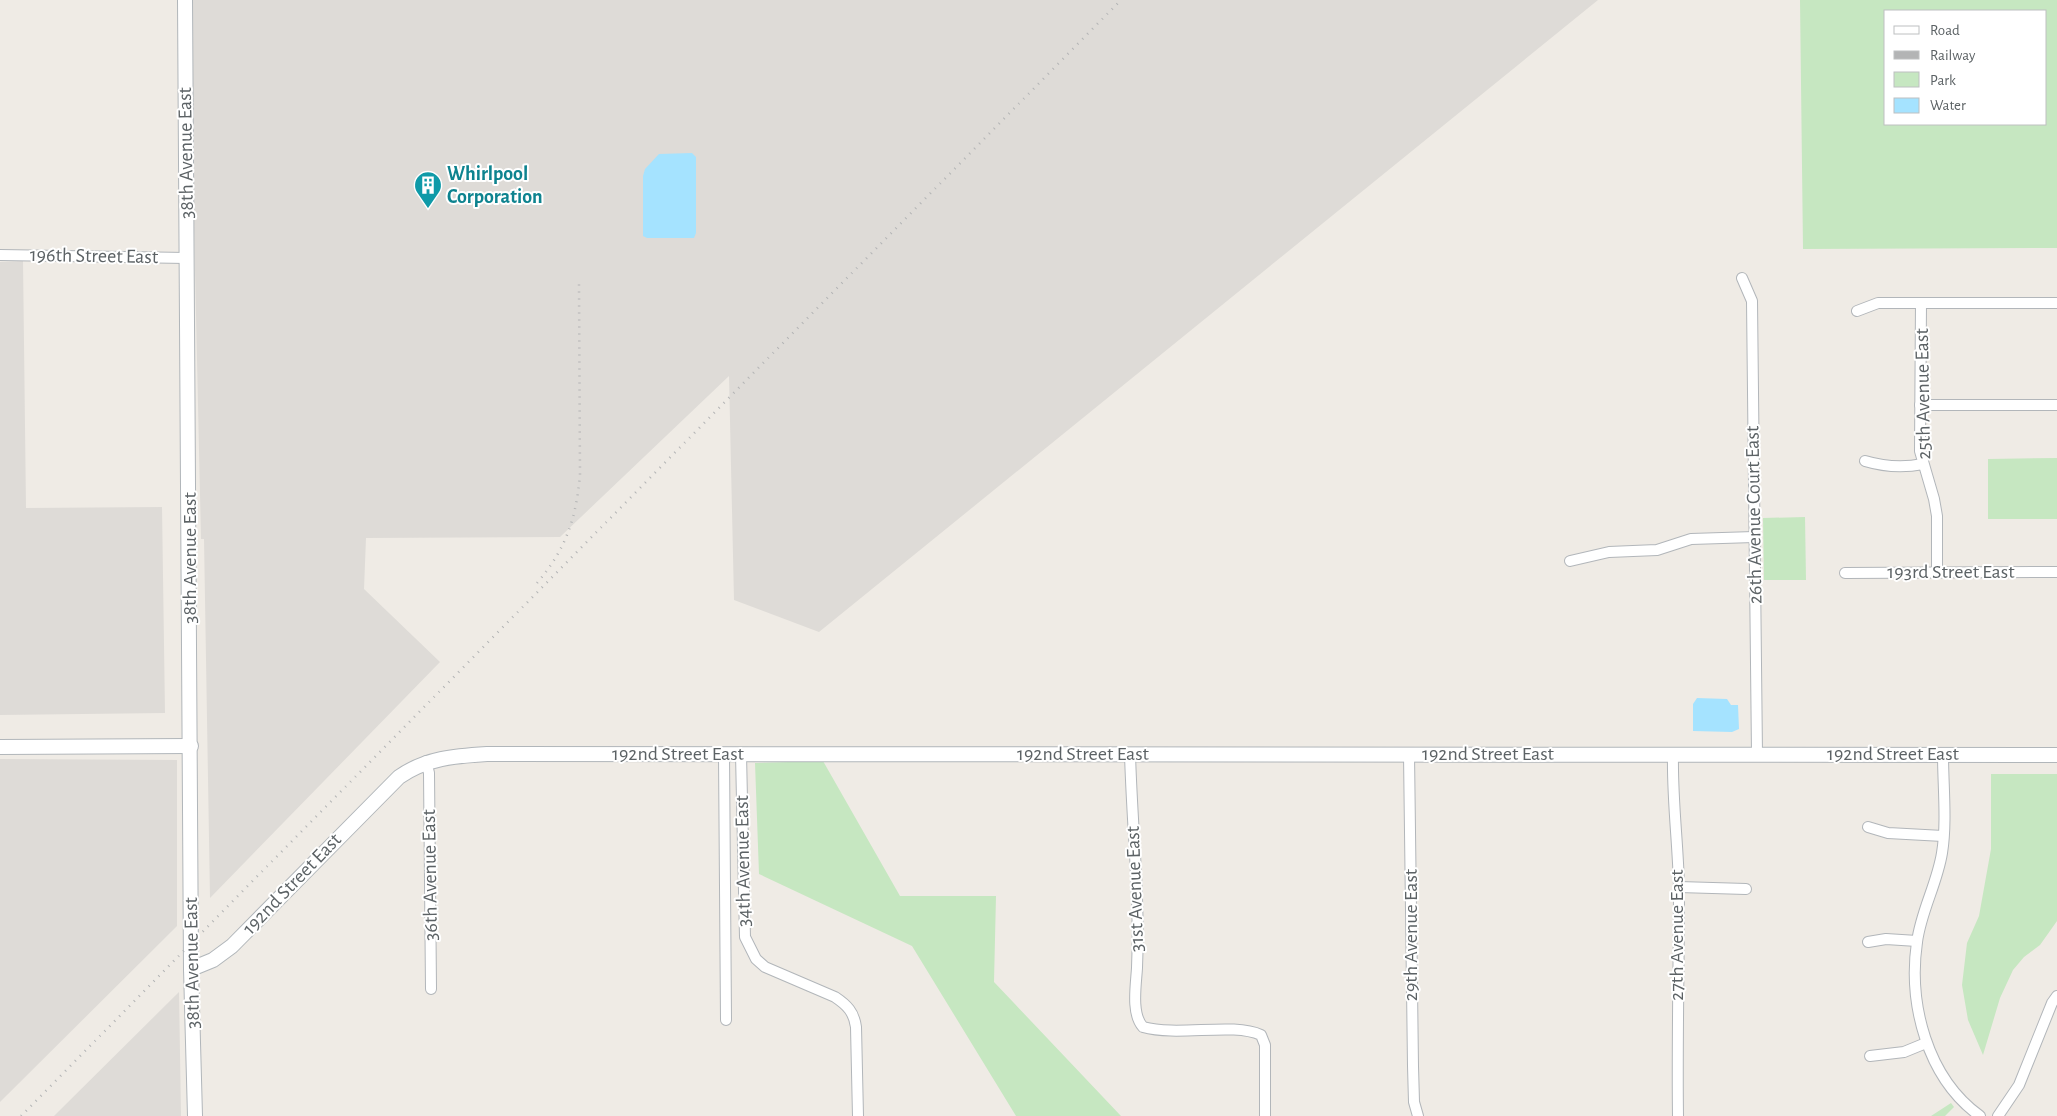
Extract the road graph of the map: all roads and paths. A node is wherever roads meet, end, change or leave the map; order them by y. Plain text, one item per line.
1 (184, 0) edge
2 (0, 255) edge
3 (187, 258) junction
4 (1742, 278) dead end
5 (1921, 303) junction
6 (2057, 303) edge
7 (1857, 311) dead end
8 (1920, 405) junction
9 (2057, 405) edge
10 (1865, 461) dead end
11 (1923, 464) junction
12 (1754, 537) junction
13 (1570, 561) dead end
14 (1937, 572) junction
15 (2057, 572) edge
16 (1845, 573) dead end
17 (191, 746) junction
18 (0, 747) edge
19 (724, 754) junction
20 (741, 754) junction
21 (1130, 754) junction
22 (1409, 754) junction
23 (1673, 754) junction
24 (1757, 754) junction
25 (1943, 754) junction
26 (2057, 755) edge
27 (426, 762) junction
28 (1868, 827) dead end
29 (1943, 836) junction
30 (1679, 887) junction
31 (1746, 889) dead end
32 (1916, 941) junction
33 (1868, 942) dead end
34 (191, 969) junction
35 (431, 989) dead end
36 (2057, 996) edge
37 (726, 1020) dead end
38 (1926, 1043) junction
39 (1870, 1056) dead end
40 (195, 1116) edge
41 (858, 1116) edge
42 (1265, 1116) edge
43 (1418, 1116) edge
44 (1678, 1116) edge
45 (1980, 1116) edge
46 (1998, 1116) edge

1 - 3 street, 38th Avenue East
2 - 3 street, 196th Street East
3 - 17 street, 38th Avenue East
4 - 12 street, 26th Avenue Court East
5 - 6 street
5 - 7 street
5 - 8 street, 25th Avenue East
8 - 9 street
8 - 11 street, 25th Avenue East
10 - 11 street
11 - 14 street, 25th Avenue East
12 - 13 street
12 - 24 street, 26th Avenue Court East
14 - 15 street, 193rd Street East
14 - 16 street, 193rd Street East
17 - 18 street
17 - 34 street, 38th Avenue East
19 - 20 street, 192nd Street East
19 - 27 street, 192nd Street East
19 - 37 street
20 - 21 street, 192nd Street East
20 - 41 street, 34th Avenue East
21 - 22 street, 192nd Street East
21 - 42 street, 31st Avenue East
22 - 23 street, 192nd Street East
22 - 43 street, 29th Avenue East
23 - 24 street, 192nd Street East
23 - 30 street, 27th Avenue East
24 - 25 street, 192nd Street East
25 - 26 street, 192nd Street East
25 - 29 street
27 - 34 street, 192nd Street East
27 - 35 street, 36th Avenue East
28 - 29 street
29 - 32 street
30 - 31 street
30 - 44 street, 27th Avenue East
32 - 33 street
32 - 38 street
34 - 40 street, 38th Avenue East
36 - 46 street
38 - 39 street
38 - 45 street

